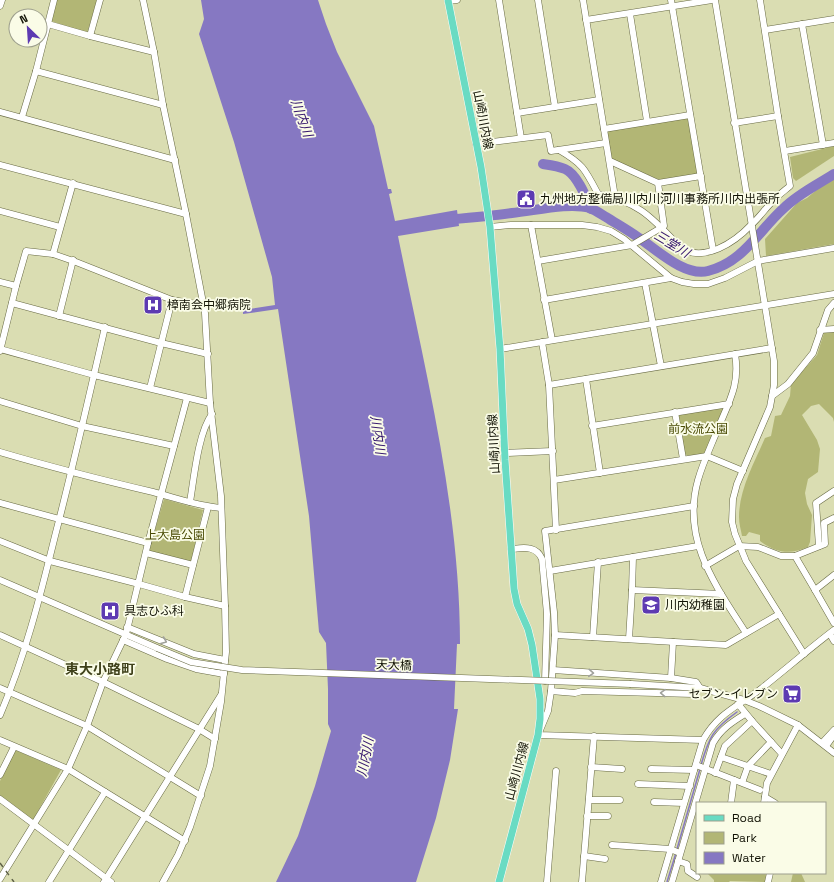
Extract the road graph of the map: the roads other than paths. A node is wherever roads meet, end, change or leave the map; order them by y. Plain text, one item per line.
1 (2, 0) edge
2 (54, 0) edge
3 (100, 0) edge
4 (142, 0) edge
5 (457, 0) edge
6 (499, 0) edge
7 (538, 0) edge
8 (583, 0) edge
9 (714, 0) edge
10 (760, 0) edge
11 (448, 1) edge
12 (672, 3) edge
13 (0, 6) edge
14 (630, 14) junction
15 (834, 19) edge
16 (586, 20) junction
17 (48, 24) joint
18 (802, 24) junction
19 (765, 30) junction
20 (90, 36) junction
21 (42, 48) edge
22 (154, 52) junction
23 (36, 71) junction
24 (599, 100) junction
25 (162, 105) junction
26 (555, 107) junction
27 (0, 112) edge
28 (517, 113) junction
29 (690, 115) junction
30 (778, 116) junction
31 (22, 117) junction
32 (647, 121) junction
33 (734, 123) junction
34 (604, 129) junction
35 (521, 138) junction
36 (606, 143) junction
37 (834, 143) edge
38 (476, 144) junction
39 (823, 145) junction
40 (558, 150) junction
41 (785, 151) junction
42 (175, 160) junction
43 (610, 161) junction
44 (0, 164) edge
45 (701, 176) junction
46 (73, 183) junction
47 (658, 183) junction
48 (615, 197) junction
49 (0, 211) edge
50 (186, 214) junction
51 (531, 225) junction
52 (752, 226) junction
53 (60, 227) junction
54 (490, 227) junction
55 (660, 229) junction
56 (634, 244) junction
57 (834, 248) edge
58 (712, 250) junction
59 (54, 254) junction
60 (757, 259) junction
61 (73, 260) junction
62 (538, 261) junction
63 (671, 278) junction
64 (0, 282) edge
65 (645, 283) junction
66 (16, 286) junction
67 (834, 294) edge
68 (172, 300) junction
69 (544, 300) junction
70 (12, 303) junction
71 (834, 303) edge
72 (203, 305) junction
73 (765, 306) junction
74 (59, 316) junction
75 (654, 323) junction
76 (105, 327) junction
77 (834, 329) edge
78 (820, 330) junction
79 (552, 340) junction
80 (542, 342) junction
81 (161, 343) junction
82 (772, 348) junction
83 (500, 349) junction
84 (0, 350) edge
85 (208, 354) junction
86 (735, 354) junction
87 (661, 366) junction
88 (94, 375) junction
89 (586, 379) junction
90 (549, 385) junction
91 (150, 388) junction
92 (772, 396) junction
93 (187, 398) junction
94 (0, 401) edge
95 (210, 403) junction
96 (729, 404) junction
97 (675, 412) junction
98 (212, 414) junction
99 (82, 426) junction
100 (592, 426) junction
101 (174, 446) junction
102 (553, 451) junction
103 (0, 452) edge
104 (505, 453) junction
105 (707, 456) junction
106 (683, 459) junction
107 (743, 471) junction
108 (71, 472) junction
109 (600, 473) junction
110 (554, 480) junction
111 (834, 491) edge
112 (161, 494) junction
113 (190, 502) junction
114 (0, 503) edge
115 (694, 506) junction
116 (208, 507) junction
117 (221, 508) junction
118 (60, 518) junction
119 (834, 518) edge
120 (556, 530) junction
121 (0, 541) edge
122 (148, 543) junction
123 (698, 546) junction
124 (739, 546) junction
125 (819, 546) junction
126 (511, 549) junction
127 (146, 552) junction
128 (795, 556) junction
129 (633, 557) junction
130 (50, 561) junction
131 (598, 562) junction
132 (193, 565) junction
133 (705, 566) junction
134 (550, 571) junction
135 (834, 575) edge
136 (0, 580) edge
137 (138, 584) junction
138 (632, 590) junction
139 (815, 590) junction
140 (721, 594) junction
141 (40, 597) junction
142 (185, 597) junction
143 (225, 606) junction
144 (779, 614) junction
145 (834, 623) edge
146 (127, 627) junction
147 (832, 632) edge
148 (746, 633) junction
149 (0, 635) edge
150 (555, 635) junction
151 (124, 637) junction
152 (593, 637) junction
153 (629, 638) junction
154 (834, 641) edge
155 (673, 642) junction
156 (26, 646) junction
157 (804, 654) junction
158 (225, 660) junction
159 (553, 670) junction
160 (224, 674) junction
161 (672, 678) junction
162 (545, 681) junction
163 (103, 682) junction
164 (0, 688) edge
165 (700, 688) junction
166 (551, 691) junction
167 (10, 692) junction
168 (222, 693) junction
169 (744, 700) junction
170 (738, 704) junction
171 (745, 714) junction
172 (0, 715) edge
173 (752, 721) junction
174 (798, 725) junction
175 (87, 726) junction
176 (199, 729) junction
177 (834, 730) edge
178 (538, 735) junction
179 (834, 735) edge
180 (594, 736) junction
181 (215, 738) junction
182 (0, 740) edge
183 (703, 740) junction
184 (771, 742) junction
185 (14, 746) junction
186 (829, 748) edge
187 (782, 754) junction
188 (721, 757) junction
189 (748, 766) junction
190 (591, 767) junction
191 (695, 768) junction
192 (704, 768) junction
193 (68, 769) junction
194 (622, 769) dead end
195 (651, 769) dead end
196 (556, 771) dead end
197 (715, 772) junction
198 (771, 774) junction
199 (0, 776) edge
200 (169, 778) junction
201 (734, 780) junction
202 (743, 780) dead end
203 (638, 784) dead end
204 (690, 786) junction
205 (760, 790) dead end
206 (105, 792) junction
207 (201, 796) junction
208 (0, 799) edge
209 (589, 800) junction
210 (620, 800) dead end
211 (764, 800) edge
212 (654, 802) dead end
213 (731, 802) edge
214 (684, 804) junction
215 (145, 816) junction
216 (587, 816) junction
217 (608, 816) dead end
218 (35, 824) junction
219 (185, 841) junction
220 (612, 845) dead end
221 (670, 849) junction
222 (69, 851) junction
223 (680, 853) junction
224 (584, 856) junction
225 (605, 859) dead end
226 (678, 861) junction
227 (697, 877) dead end
228 (0, 879) edge
229 (107, 881) edge
230 (49, 882) edge
231 (163, 882) edge
232 (498, 882) edge
233 (547, 882) edge
234 (582, 882) edge
235 (661, 882) edge
236 (672, 882) edge

1 - 13 street
2 - 17 street
3 - 20 street
4 - 22 street
5 - 11 street
6 - 28 street
7 - 26 street
8 - 16 street
9 - 12 street
9 - 33 street
10 - 19 street
11 - 38 main road, 山崎川内線
12 - 14 street
12 - 29 street
14 - 16 street
14 - 32 street
15 - 18 street
16 - 24 street
17 - 20 street
18 - 19 street
18 - 39 street
19 - 30 street
20 - 22 street
21 - 23 street
22 - 25 street
23 - 25 street
23 - 31 street
24 - 26 street
24 - 34 street
25 - 42 street
26 - 28 street
27 - 31 street
28 - 35 street
29 - 32 street
29 - 45 street
30 - 33 street
30 - 41 street
31 - 42 street
32 - 34 street
33 - 52 street
34 - 36 street
35 - 38 street
35 - 40 street
36 - 40 street
36 - 43 street
37 - 39 street
38 - 54 main road, 山崎川内線
39 - 41 street
40 - 48 street
41 - 52 street
42 - 50 street
43 - 47 street
43 - 48 street
44 - 46 street
45 - 47 street
45 - 58 street
46 - 50 street
46 - 53 street
47 - 55 street
48 - 55 street
49 - 53 street
50 - 72 street
51 - 54 street
51 - 56 street
51 - 62 street
52 - 58 street
52 - 60 street
53 - 59 street
54 - 83 main road, 山崎川内線
55 - 56 street
55 - 58 street
56 - 62 street
56 - 63 street
57 - 60 street
59 - 61 street
59 - 66 street
60 - 63 street
60 - 73 street
61 - 68 street
61 - 74 street
62 - 69 street
63 - 65 street
64 - 66 street
65 - 69 street
65 - 75 street
66 - 70 street
67 - 73 street
68 - 72 street
68 - 81 street
69 - 79 street
70 - 74 street
70 - 84 street
71 - 78 street
72 - 85 street
73 - 75 street
73 - 82 street
74 - 76 street
75 - 79 street
75 - 87 street
76 - 81 street
76 - 88 street
77 - 78 street
78 - 92 street
79 - 80 street
80 - 83 street
80 - 90 street
81 - 85 street
81 - 91 street
82 - 86 street
82 - 92 street
83 - 104 main road, 山崎川内線
84 - 88 street
85 - 95 street
86 - 87 street
86 - 96 street
87 - 89 street
88 - 91 street
88 - 99 street
89 - 90 street
89 - 100 street
90 - 102 street
91 - 93 street
92 - 107 street
93 - 95 street
93 - 101 street
94 - 99 street
95 - 98 street
96 - 97 street
96 - 105 street
97 - 100 street
97 - 106 street
98 - 113 street
98 - 117 street
99 - 101 street
99 - 108 street
100 - 109 street
101 - 112 street
102 - 104 street
102 - 110 street
103 - 108 street
104 - 126 main road, 山崎川内線
105 - 106 street
105 - 107 street
105 - 115 street
106 - 109 street
107 - 124 street
108 - 112 street
108 - 118 street
109 - 110 street
110 - 120 street
111 - 125 street
112 - 113 street
112 - 122 street
113 - 116 street
114 - 118 street
115 - 120 street
115 - 123 street
116 - 117 street
116 - 132 street
117 - 143 street
118 - 122 street
118 - 130 street
119 - 125 street
120 - 134 street
121 - 130 street
122 - 127 street
123 - 129 street
123 - 133 street
124 - 128 street
124 - 133 street
124 - 144 street
125 - 128 street
126 - 162 street
126 - 178 main road, 山崎川内線
127 - 132 street
127 - 137 street
128 - 139 street
129 - 131 street
129 - 138 street
130 - 137 street
130 - 141 street
131 - 134 street
131 - 152 street
132 - 142 street
133 - 140 street
134 - 150 street
135 - 139 street
136 - 141 street
137 - 142 street
137 - 146 street
138 - 140 street
138 - 153 street
139 - 145 street
140 - 148 street
141 - 151 street
141 - 156 street
142 - 143 street
143 - 158 street
144 - 148 street
144 - 157 street
146 - 151 street
146 -> 158 street
147 - 154 street
147 - 157 street
148 - 155 street
149 - 156 street
150 - 152 street
150 - 159 street
151 - 160 street
151 - 162 street, 天大橋, bridge
151 - 163 street
152 - 153 street
153 - 155 street
155 - 161 street
156 - 163 street
156 - 167 street
157 - 169 street
158 - 160 street
159 -> 161 street
159 - 166 street
160 - 168 street
161 - 165 street
162 - 165 street, 天大橋, bridge
163 - 175 street
163 - 176 street
164 - 167 street
165 -> 166 street
165 - 169 street
166 - 178 street
167 - 172 street
167 - 175 street
168 - 176 street
168 - 181 street
169 - 170 street
169 - 174 street
170 - 171 street
170 - 183 street
171 - 173 street
171 - 192 street
173 - 184 street
173 - 188 street
174 - 186 street
174 - 187 street
175 - 193 street
175 - 200 street
176 - 181 street
176 - 200 street
177 - 186 street
178 - 180 street
178 - 232 main road, 山崎川内線
179 - 186 street
180 - 183 street
180 - 190 street
181 - 207 street
182 - 185 street
183 - 191 street
184 - 187 street
184 - 189 street
185 - 193 street
185 - 199 street
187 - 198 street
188 - 189 street
188 - 197 street
189 - 198 street
189 - 202 street
190 - 194 street
190 - 209 street
191 - 192 street
191 - 195 street
191 - 204 street
192 - 197 street
192 - 223 street
193 - 206 street
193 - 218 street
196 - 233 street
197 - 201 street
198 - 211 street
200 - 207 street
200 - 215 street
201 - 205 street
201 - 213 street
203 - 204 street
204 - 214 street
206 - 215 street
206 - 222 street
207 - 219 street
208 - 218 street
209 - 210 street
209 - 216 street
212 - 214 street
214 - 221 street
215 - 219 street
215 - 229 street
216 - 217 street
216 - 224 street
218 - 222 street
218 - 228 street
219 - 231 street
220 - 221 street
221 - 223 street
221 - 235 street
222 - 229 street
222 - 230 street
223 - 226 street
224 - 225 street
224 - 234 street
226 - 227 street
226 - 236 street

